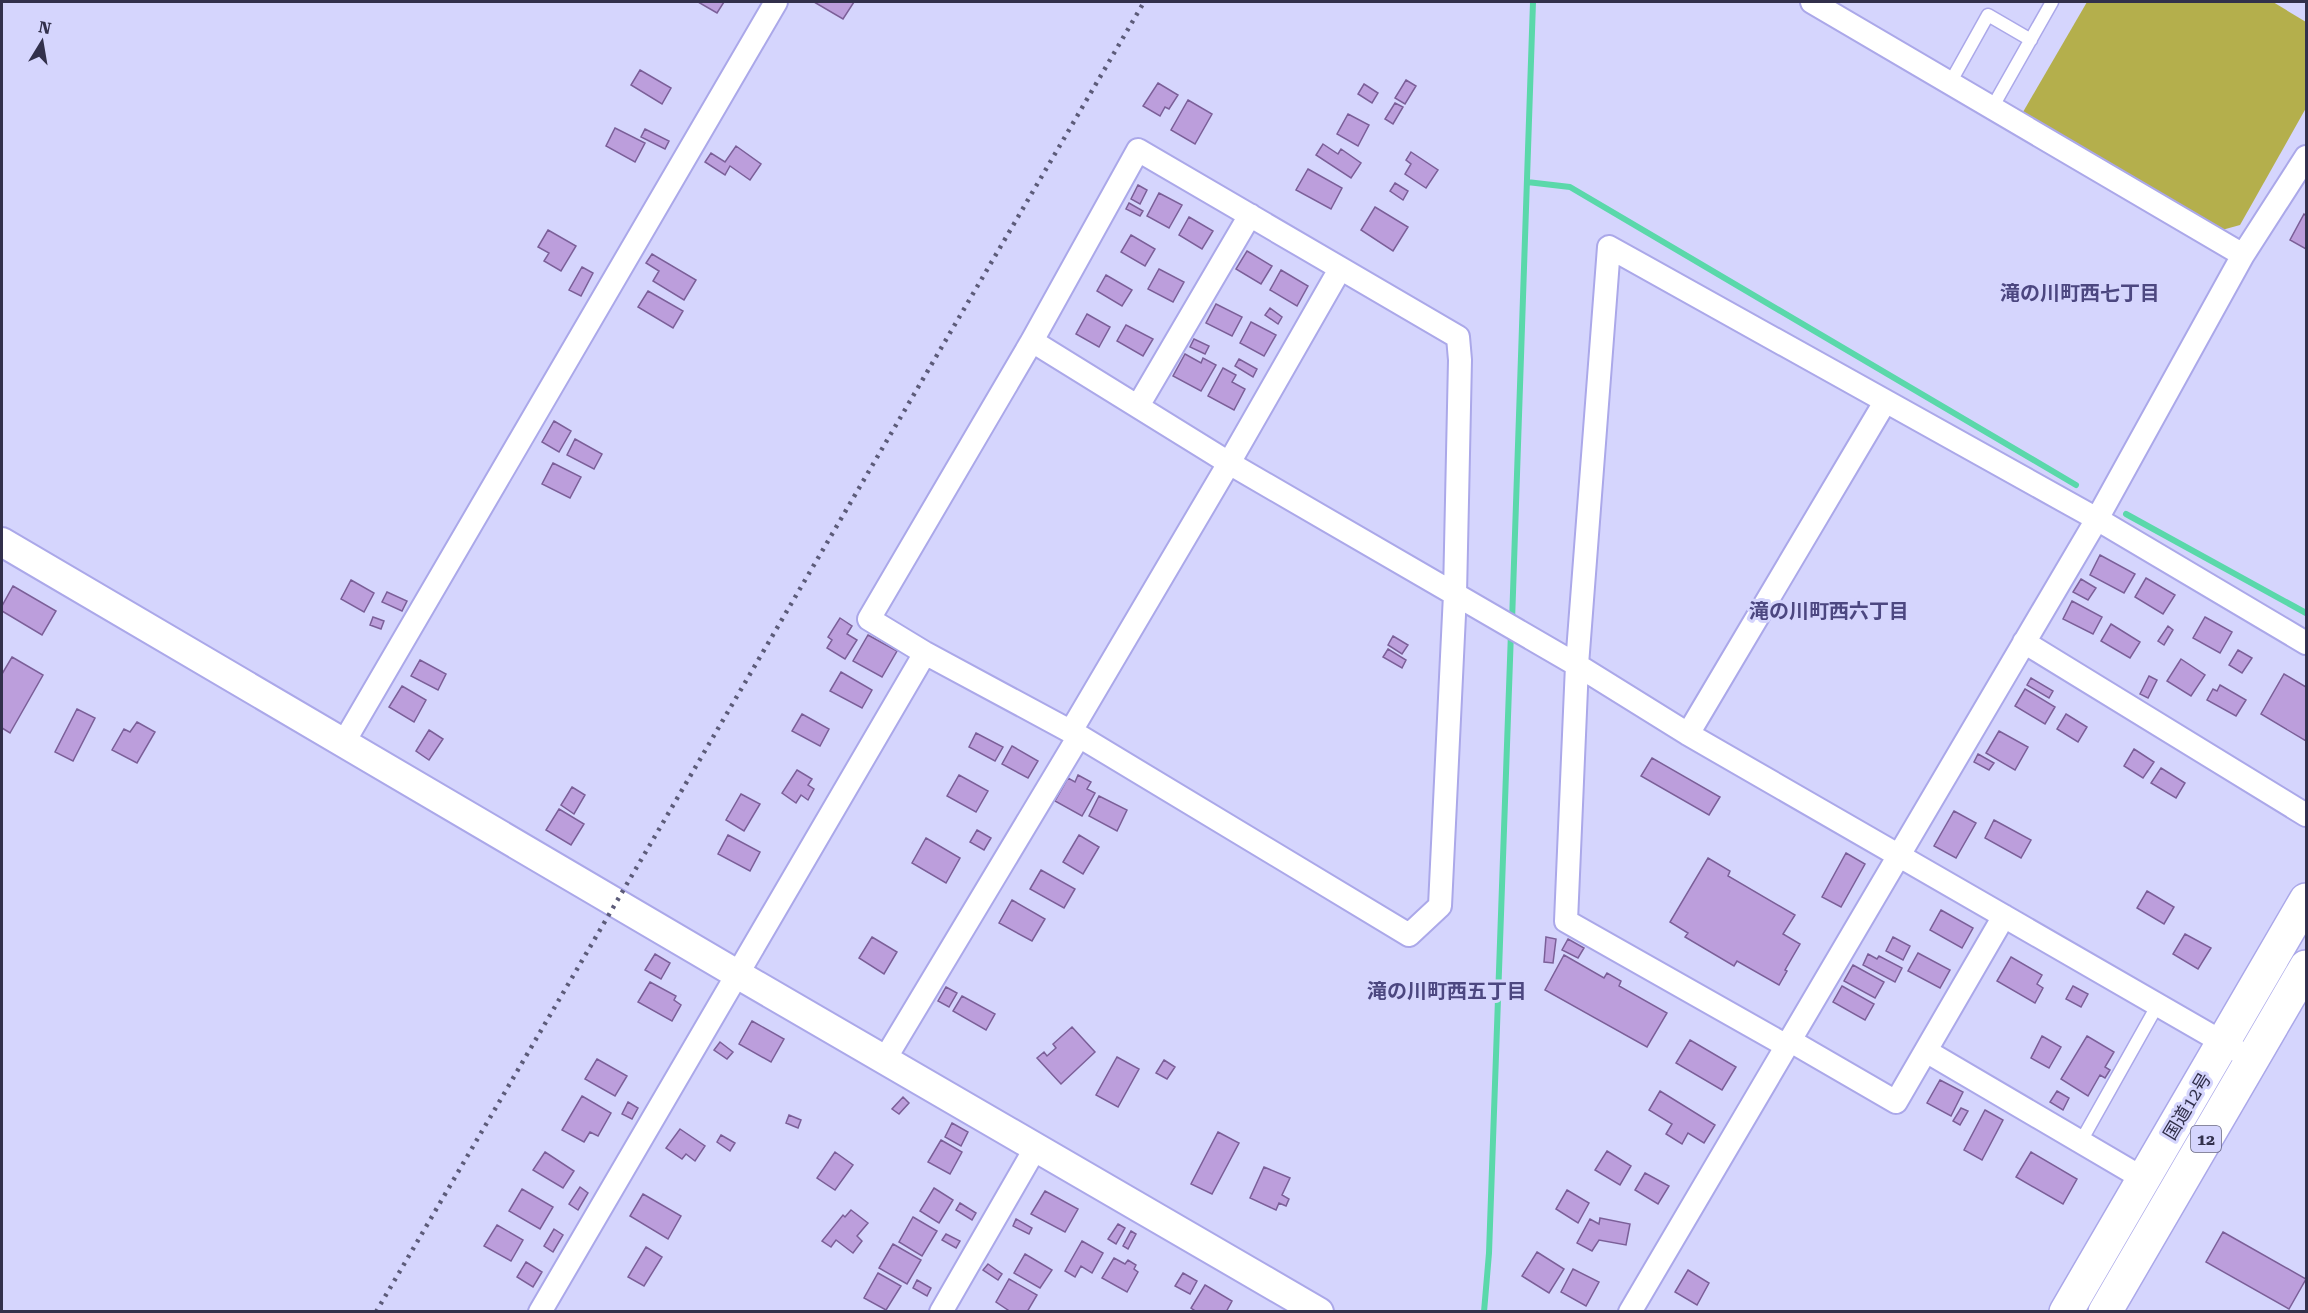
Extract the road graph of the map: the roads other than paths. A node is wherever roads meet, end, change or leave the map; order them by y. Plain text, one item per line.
1 (776, 2) edge
2 (1812, 2) edge
3 (2052, 2) edge
4 (2031, 40) junction
5 (1950, 83) junction
6 (1992, 108) junction
7 (2307, 157) edge
8 (1250, 215) junction
9 (2243, 255) junction
10 (1340, 269) junction
11 (1032, 341) junction
12 (1885, 402) junction
13 (1138, 406) junction
14 (1229, 463) junction
15 (2097, 519) junction
16 (2, 542) edge
17 (1455, 594) junction
18 (2024, 642) junction
19 (2307, 643) edge
20 (925, 653) junction
21 (1577, 665) junction
22 (1075, 734) junction
23 (1688, 734) junction
24 (344, 742) junction
25 (2307, 815) edge
26 (1897, 855) junction
27 (2307, 900) edge
28 (2004, 916) junction
29 (2307, 967) edge
30 (737, 974) junction
31 (2157, 1005) junction
32 (1787, 1043) junction
33 (2225, 1043) junction
34 (1926, 1051) junction
35 (885, 1059) junction
36 (2252, 1060) junction
37 (2080, 1143) junction
38 (1036, 1147) junction
39 (2144, 1179) junction
40 (540, 1311) edge
41 (941, 1311) edge
42 (1319, 1311) edge
43 (1630, 1311) edge
44 (2066, 1311) edge
45 (2105, 1311) edge

1 - 24 street
2 - 5 street
3 - 4 lane
4 - 5 lane
4 - 6 lane
5 - 6 street
6 - 9 street
7 - 9 street
8 - 10 street
8 - 11 street
8 - 13 street
9 - 15 street
10 - 14 street
10 - 17 street
11 - 13 street
11 - 20 street
12 - 15 street
12 - 21 street
12 - 23 street
13 - 14 street
14 - 17 street
14 - 22 street
15 - 18 street
15 - 19 street
16 - 24 street
17 - 21 street
17 - 22 street
18 - 25 street
18 - 26 street
20 - 22 street
20 - 30 street
21 - 23 street
21 - 32 street
22 - 35 street
23 - 26 street
24 - 30 street
26 - 28 street
26 - 32 street
27 - 33 highway, 国道12号 / 12
28 - 31 street
28 - 34 street
29 - 36 highway, 国道12号 / 12
30 - 35 street
30 - 40 street
31 - 33 street
31 - 37 lane
32 - 34 street
32 - 43 street
33 - 36 street
33 - 39 highway, 国道12号 / 12
34 - 37 street
35 - 38 street
36 - 45 highway, 国道12号 / 12
37 - 39 street
38 - 41 street
38 - 42 street
39 - 44 highway, 国道12号 / 12

